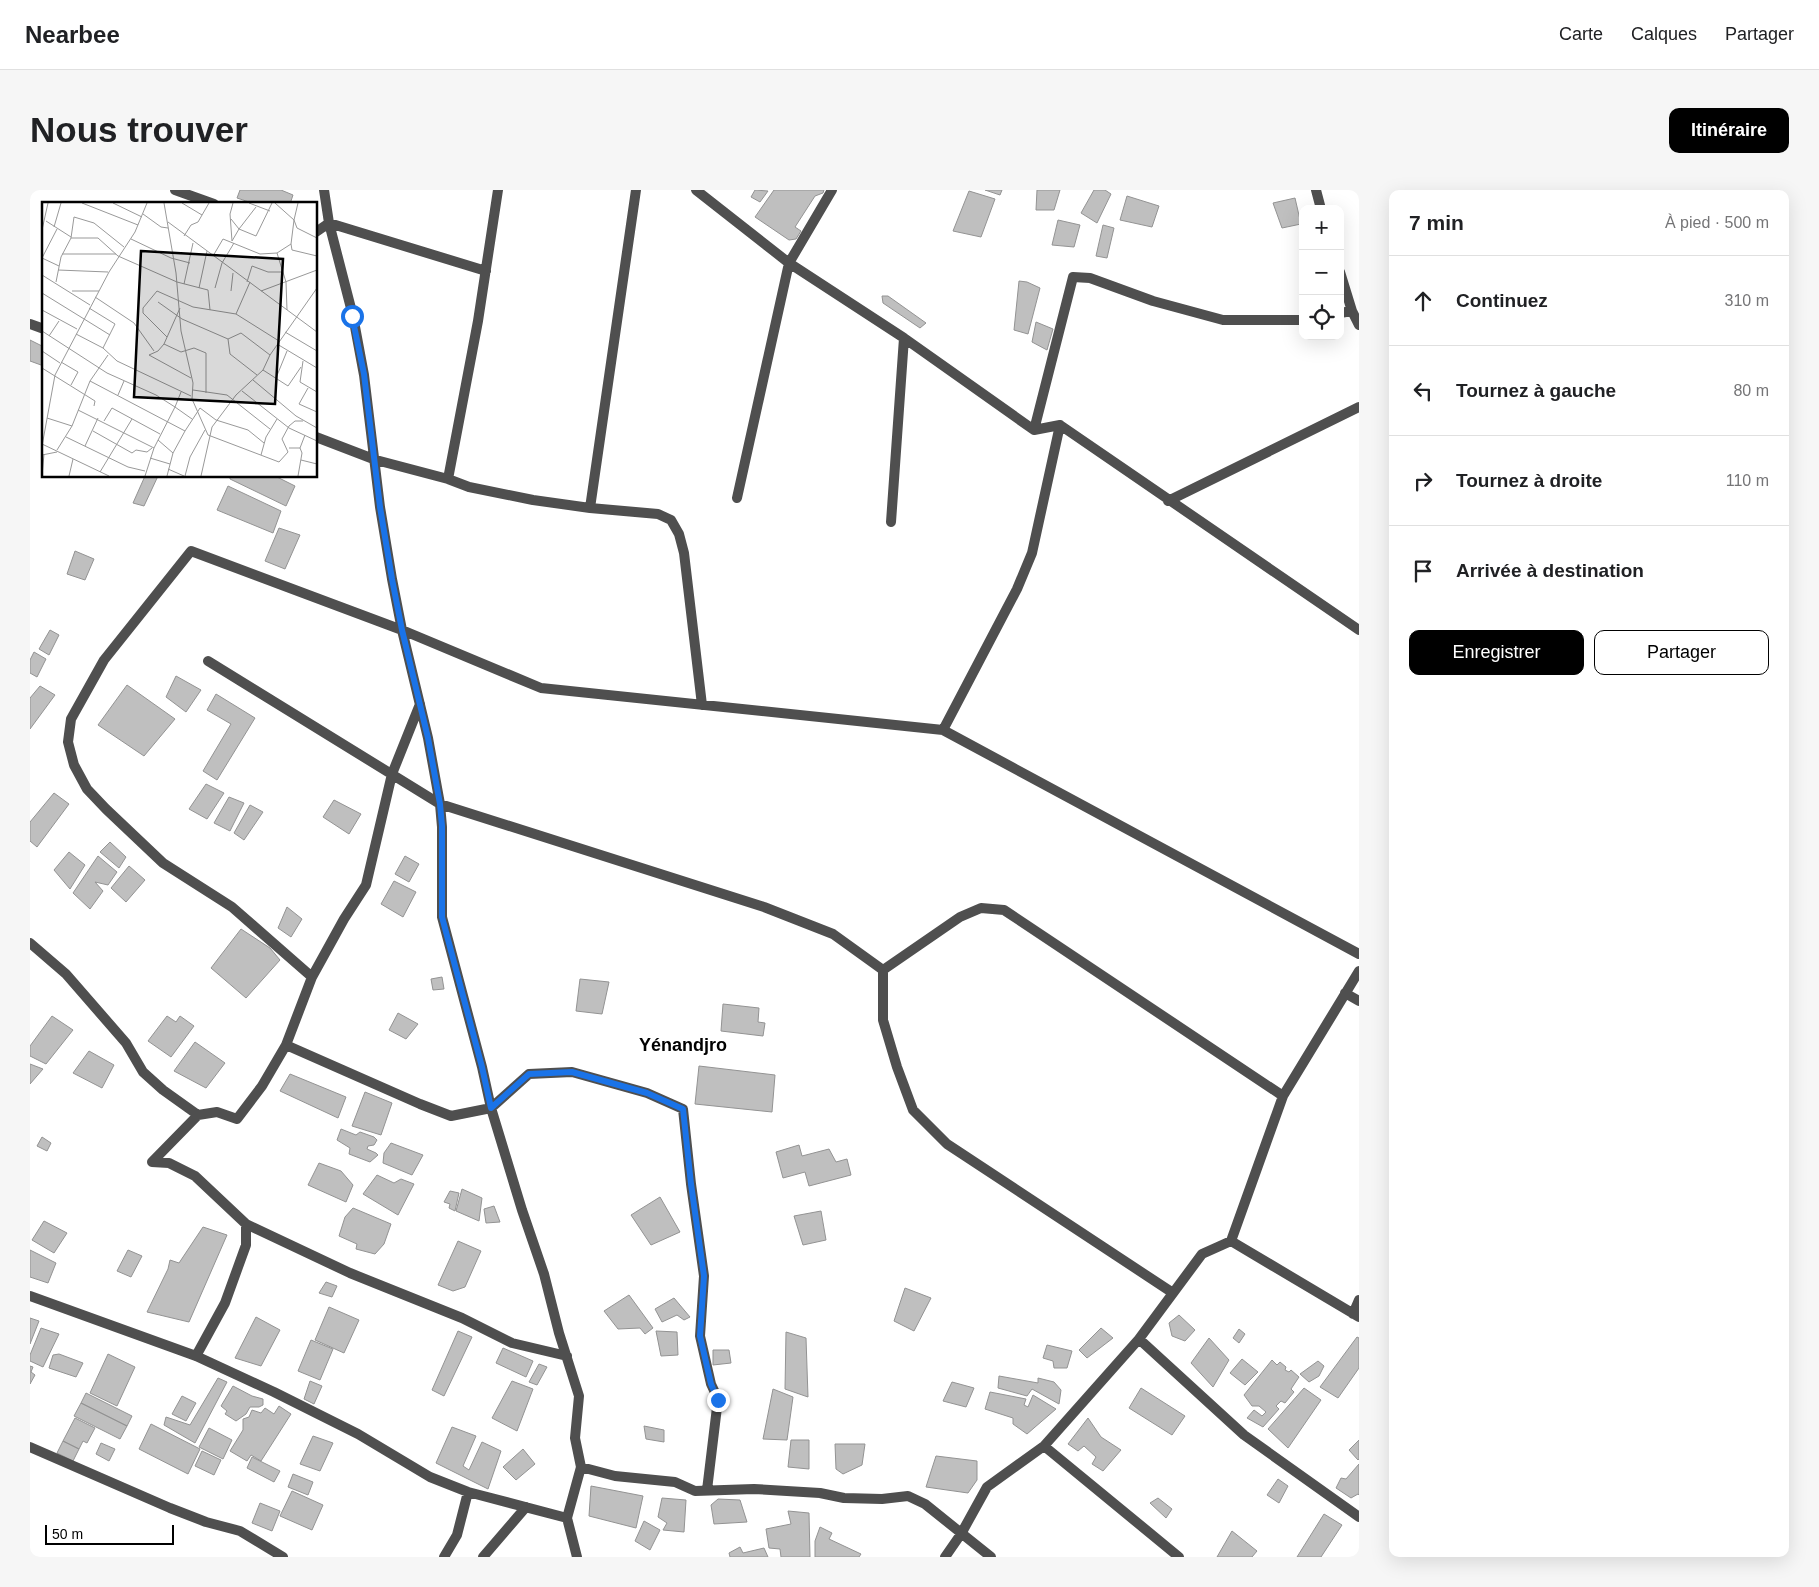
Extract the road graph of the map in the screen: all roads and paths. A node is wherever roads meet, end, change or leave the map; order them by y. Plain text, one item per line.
1 (174, 190) edge
2 (324, 190) edge
3 (498, 190) edge
4 (636, 190) edge
5 (696, 190) edge
6 (832, 190) edge
7 (1316, 190) edge
8 (708, 194) edge
9 (208, 202) edge
10 (1320, 205) edge
11 (329, 223) junction
12 (318, 231) edge
13 (789, 263) junction
14 (486, 271) junction
15 (1344, 285) edge
16 (1352, 311) junction
17 (1344, 312) edge
18 (1299, 320) edge
19 (30, 324) edge
20 (1359, 325) edge
21 (42, 328) edge
22 (904, 338) junction
23 (1359, 407) edge
24 (1060, 425) junction
25 (1034, 430) junction
26 (318, 438) edge
27 (376, 460) junction
28 (448, 479) junction
29 (737, 498) dead end
30 (1168, 501) junction
31 (590, 508) junction
32 (891, 522) dead end
33 (402, 630) junction
34 (1359, 630) edge
35 (208, 660) dead end
36 (420, 703) junction
37 (702, 705) junction
38 (943, 730) junction
39 (392, 774) junction
40 (440, 804) junction
41 (30, 943) edge
42 (1359, 954) edge
43 (883, 970) junction
44 (1359, 971) edge
45 (312, 977) junction
46 (1346, 994) junction
47 (1359, 1002) edge
48 (286, 1045) junction
49 (1283, 1096) junction
50 (491, 1108) junction
51 (198, 1115) junction
52 (246, 1224) junction
53 (1231, 1241) junction
54 (1173, 1293) junction
55 (30, 1296) edge
56 (1359, 1300) edge
57 (1356, 1316) edge
58 (1139, 1339) junction
59 (196, 1356) junction
60 (567, 1356) junction
61 (1044, 1446) junction
62 (30, 1447) edge
63 (582, 1467) junction
64 (708, 1490) junction
65 (468, 1492) junction
66 (526, 1507) junction
67 (1359, 1517) edge
68 (567, 1518) junction
69 (961, 1534) junction
70 (283, 1557) edge
71 (444, 1557) edge
72 (482, 1557) edge
73 (577, 1557) edge
74 (945, 1557) edge
75 (991, 1557) edge
76 (1179, 1557) edge

1 - 9 street
2 - 11 street
3 - 14 street
4 - 31 street
5 - 8 street
6 - 13 street
7 - 10 street
8 - 13 street
11 - 12 street
11 - 14 street
11 - 27 street
13 - 22 street
13 - 29 street
14 - 28 street
15 - 16 street
16 - 17 street
16 - 20 street
18 - 25 street
19 - 21 street
22 - 25 street
22 - 32 street
23 - 30 street
24 - 25 street
24 - 30 street
24 - 38 street
26 - 27 street
27 - 28 street
27 - 33 street
28 - 31 street
30 - 34 street
31 - 37 street
33 - 36 street
33 - 37 street
33 - 45 street
35 - 39 street
36 - 39 street
36 - 40 street
37 - 38 street
38 - 42 street
39 - 40 street
39 - 45 street
40 - 43 street
40 - 50 street
41 - 51 street
43 - 49 street
43 - 54 street
44 - 46 street
45 - 48 street
46 - 47 street
46 - 49 street
48 - 50 street
48 - 51 street
49 - 53 street
50 - 60 street
50 - 64 street
51 - 52 street
52 - 59 street
52 - 60 street
53 - 54 street
53 - 57 street
54 - 58 street
55 - 59 street
56 - 57 street
58 - 61 street
58 - 67 street
59 - 65 street
60 - 63 street
61 - 69 street
61 - 76 street
62 - 70 street
63 - 64 street
63 - 68 street
64 - 69 street
65 - 66 street
65 - 71 street
66 - 68 street
66 - 72 street
68 - 73 street
69 - 74 street
69 - 75 street

